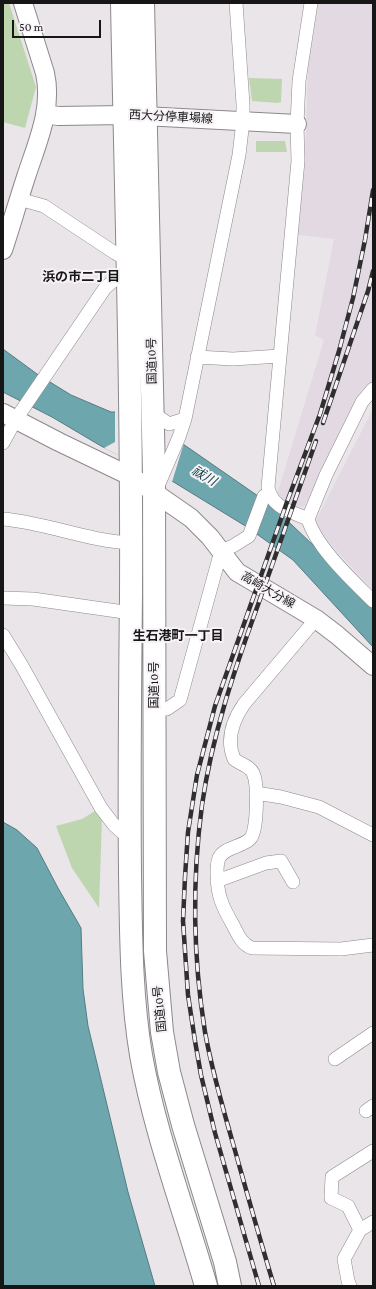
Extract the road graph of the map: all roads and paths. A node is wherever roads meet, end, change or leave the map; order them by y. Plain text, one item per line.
1 (23, 3) edge
2 (122, 3) edge
3 (143, 3) edge
4 (236, 3) edge
5 (311, 3) edge
6 (46, 114) junction
7 (135, 116) junction
8 (243, 121) junction
9 (297, 124) junction
10 (19, 199) junction
11 (3, 250) edge
12 (127, 264) junction
13 (280, 356) junction
14 (197, 357) junction
15 (373, 389) edge
16 (12, 416) edge
17 (153, 419) junction
18 (185, 419) junction
19 (3, 443) edge
20 (131, 469) junction
21 (157, 481) junction
22 (266, 495) junction
23 (3, 519) edge
24 (308, 519) junction
25 (131, 543) junction
26 (221, 551) junction
27 (3, 598) edge
28 (373, 601) edge
29 (131, 613) junction
30 (316, 619) junction
31 (3, 635) edge
32 (373, 666) edge
33 (154, 708) junction
34 (256, 793) junction
35 (373, 835) edge
36 (130, 839) junction
37 (217, 881) junction
38 (293, 882) dead end
39 (373, 945) edge
40 (373, 1033) edge
41 (335, 1059) dead end
42 (373, 1151) edge
43 (373, 1222) edge
44 (360, 1230) junction
45 (206, 1286) edge
46 (230, 1286) edge
47 (350, 1286) edge

1 - 6 main road
2 - 7 highway, 国道10号
3 - 7 highway, 国道10号
4 - 8 street
5 - 9 street
6 - 7 main road, 西大分停車場線
6 - 10 main road
7 - 8 main road, 西大分停車場線
7 - 12 highway, 国道10号
7 - 17 highway, 国道10号
8 - 9 main road, 西大分停車場線
8 - 14 street
9 - 13 street
10 - 11 main road
10 - 12 street
12 - 16 street
12 - 20 highway, 国道10号
13 - 14 street
13 - 22 street
14 - 18 street
15 - 24 street
16 - 19 street
16 - 20 main road, 高崎大分線
17 - 18 street
17 - 21 highway, 国道10号
18 - 21 street
20 - 21 main road, 高崎大分線
20 - 25 highway, 国道10号
21 - 26 main road, 高崎大分線
21 - 33 highway, 国道10号
22 - 24 street
22 - 26 street
23 - 25 street
24 - 28 street
25 - 29 highway, 国道10号
26 - 30 main road, 高崎大分線
26 - 33 street
27 - 29 street
29 - 36 highway, 国道10号
30 - 32 main road, 高崎大分線
30 - 34 street
31 - 36 street
33 - 46 highway, 国道10号
34 - 35 street
34 - 37 street
36 - 45 highway, 国道10号
37 - 38 street
37 - 39 street
40 - 41 street
42 - 44 street
43 - 44 street
44 - 47 street

